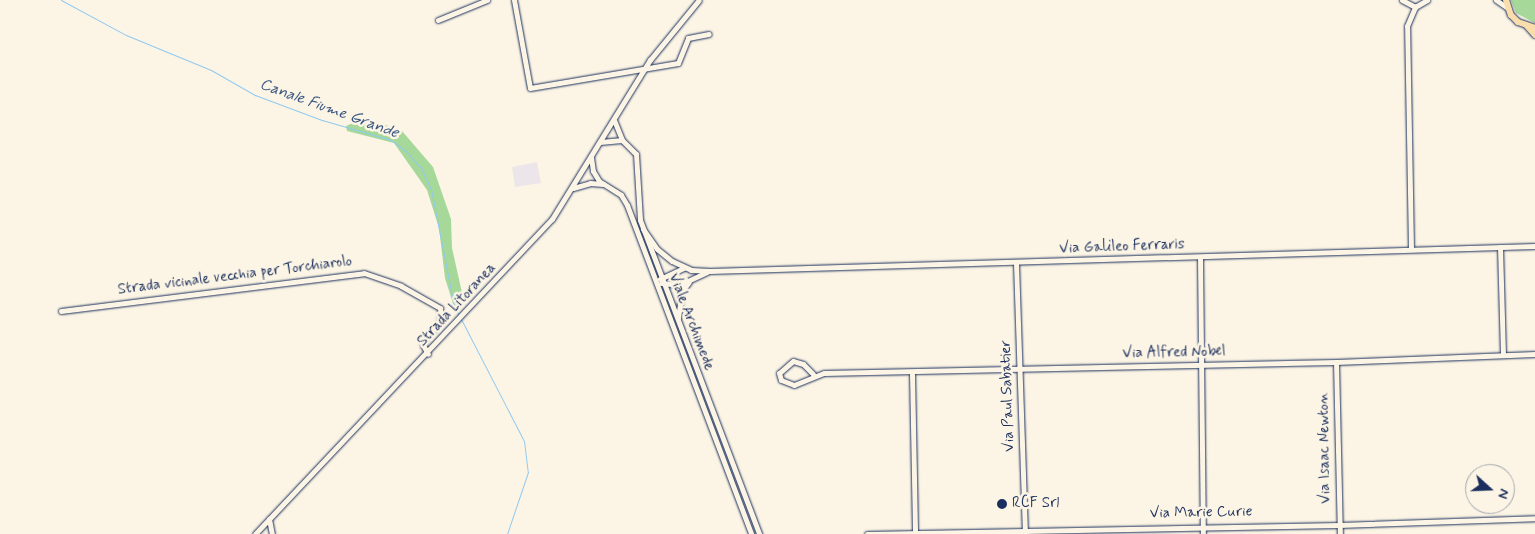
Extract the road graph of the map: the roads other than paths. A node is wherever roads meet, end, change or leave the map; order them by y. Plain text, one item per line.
1 (487, 0) edge
2 (514, 0) edge
3 (699, 0) edge
4 (1402, 0) edge
5 (1424, 0) edge
6 (1496, 0) edge
7 (1506, 0) edge
8 (1415, 7) junction
9 (1508, 8) junction
10 (438, 20) dead end
11 (1526, 26) junction
12 (1535, 28) edge
13 (709, 34) dead end
14 (1535, 35) edge
15 (645, 68) junction
16 (614, 120) junction
17 (622, 140) junction
18 (600, 142) junction
19 (591, 157) junction
20 (603, 184) junction
21 (572, 188) junction
22 (643, 229) junction
23 (1535, 246) edge
24 (1500, 247) junction
25 (1411, 249) junction
26 (1200, 258) junction
27 (1016, 263) junction
28 (684, 268) junction
29 (710, 272) junction
30 (655, 281) junction
31 (662, 281) junction
32 (689, 281) junction
33 (61, 311) dead end
34 (678, 324) junction
35 (428, 354) junction
36 (1503, 354) junction
37 (1535, 354) edge
38 (1336, 362) junction
39 (1201, 365) junction
40 (1020, 368) junction
41 (912, 373) junction
42 (813, 374) junction
43 (1535, 518) edge
44 (269, 519) junction
45 (1339, 525) junction
46 (1202, 526) junction
47 (1029, 530) edge
48 (915, 533) edge
49 (255, 534) edge
50 (272, 534) edge
51 (751, 534) edge
52 (759, 534) edge
53 (867, 534) edge
54 (1203, 534) edge
55 (1340, 534) edge

1 - 10 street
2 - 15 street
3 - 15 street, Strada Litoranea
4 - 8 street
5 - 8 street
6 - 9 street
7 - 9 main road
8 - 25 street
9 - 11 main road
11 - 12 main road
11 - 14 main road
13 - 15 street
15 - 16 street, Strada Litoranea
16 - 17 street, Viale Archimede
16 - 18 street, Strada Litoranea
17 - 18 street
17 - 22 street, Viale Archimede
18 - 19 street, Strada Litoranea
19 - 20 street, Viale Archimede
19 - 21 street, Strada Litoranea
20 - 21 street
20 - 30 street, Viale Archimede
21 - 35 street, Strada Litoranea
22 - 28 street, Via Galileo Ferraris
22 - 31 street, Viale Archimede
23 - 24 street, Via Galileo Ferraris
24 - 25 street, Via Galileo Ferraris
24 - 36 street
25 - 26 street, Via Galileo Ferraris
26 - 27 street, Via Galileo Ferraris
26 - 39 street
27 - 29 street, Via Galileo Ferraris
27 - 40 street, Via Paul Sabatier
28 - 29 street, Via Galileo Ferraris
28 - 31 street
29 - 32 street, Via Galileo Ferraris
30 - 31 street, Via Galileo Ferraris
30 - 51 street, Viale Archimede
31 - 32 street, Via Galileo Ferraris
31 - 34 street, Viale Archimede
32 - 34 street
33 - 35 street, Strada vicinale vecchia per Torchiarolo
34 - 52 street, Viale Archimede
35 - 44 street, Strada Litoranea
36 - 37 street, Via Alfred Nobel
36 - 38 street, Via Alfred Nobel
38 - 39 street, Via Alfred Nobel
38 - 45 street, Via Isaac Newton
39 - 40 street, Via Alfred Nobel
39 - 46 street
40 - 41 street, Via Alfred Nobel
40 - 47 street, Via Paul Sabatier
41 - 42 street, Via Alfred Nobel
41 - 48 street
42 - 42 street, Via Alfred Nobel
43 - 45 street, Via Marie Curie
44 - 49 street, Strada Litoranea
44 - 50 street
45 - 46 street, Via Marie Curie
45 - 55 street, Via Isaac Newton
46 - 47 street, Via Marie Curie
46 - 54 street
47 - 48 street, Via Marie Curie
48 - 53 street, Via Marie Curie

